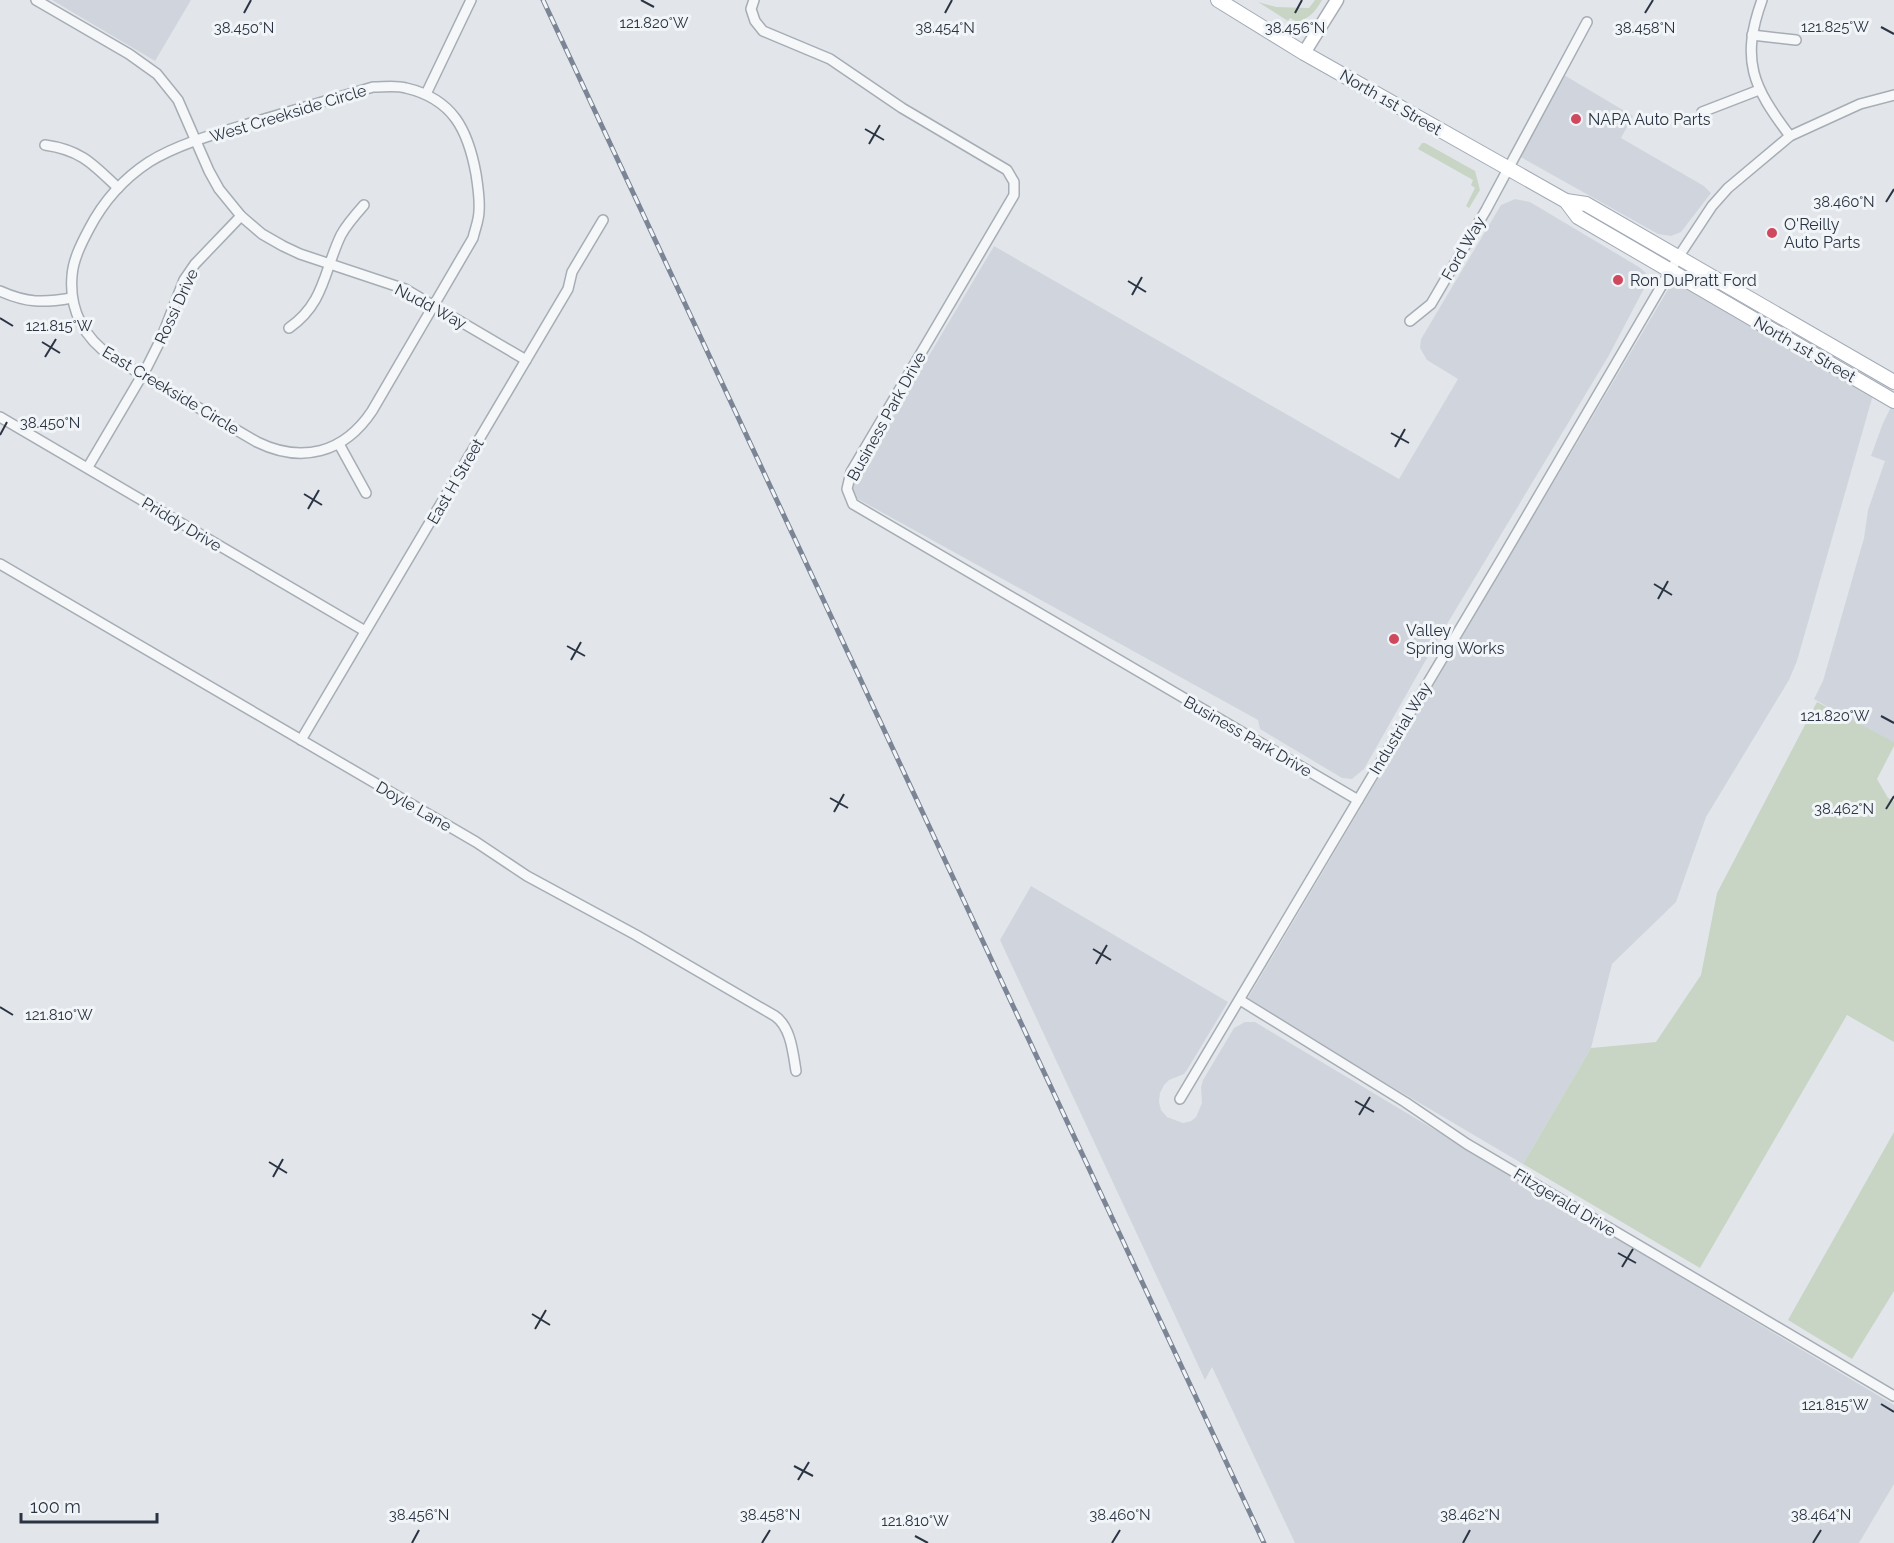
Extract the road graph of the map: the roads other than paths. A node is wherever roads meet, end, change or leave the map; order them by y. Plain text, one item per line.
1 (36, 0) edge
2 (471, 0) edge
3 (754, 0) edge
4 (1218, 0) edge
5 (1337, 0) edge
6 (1762, 0) edge
7 (1228, 4) edge
8 (1587, 22) dead end
9 (1752, 35) junction
10 (1796, 40) dead end
11 (1304, 52) junction
12 (1759, 90) junction
13 (426, 94) junction
14 (1894, 95) edge
15 (1702, 112) dead end
16 (1790, 136) junction
17 (196, 141) junction
18 (45, 145) dead end
19 (1507, 168) junction
20 (118, 188) junction
21 (364, 205) dead end
22 (240, 216) junction
23 (603, 220) dead end
24 (331, 264) junction
25 (1675, 264) junction
26 (0, 291) edge
27 (72, 298) junction
28 (434, 305) junction
29 (1410, 321) dead end
30 (289, 328) dead end
31 (526, 360) junction
32 (142, 375) junction
33 (1894, 382) edge
34 (1894, 401) edge
35 (0, 417) edge
36 (339, 444) junction
37 (88, 467) junction
38 (366, 493) dead end
39 (0, 564) edge
40 (364, 632) junction
41 (301, 740) junction
42 (1358, 800) junction
43 (1240, 1000) junction
44 (796, 1071) dead end
45 (1180, 1099) dead end
46 (1894, 1396) edge

1 - 17 street, Nudd Way
2 - 13 street
3 - 42 street, Business Park Drive
4 - 7 main road, North 1st Street
5 - 11 street
6 - 9 street
7 - 11 main road, North 1st Street
8 - 19 street, Ford Way
9 - 10 street
9 - 12 street
11 - 19 main road, North 1st Street
12 - 15 street
12 - 16 street
13 - 17 street, West Creekside Circle
13 - 28 street, West Creekside Circle
14 - 16 street, Industrial Way
16 - 25 street, Industrial Way
17 - 20 street, East Creekside Circle
17 - 22 street, Nudd Way
18 - 20 street
19 - 25 main road, North 1st Street
19 - 29 street, Ford Way
20 - 27 street, East Creekside Circle
21 - 24 street
22 - 24 street, Nudd Way
22 - 32 street, Rossi Drive
23 - 31 street, East H Street
24 - 28 street, Nudd Way
24 - 30 street
25 - 33 main road, North 1st Street
25 - 34 main road, North 1st Street
25 - 42 street, Industrial Way
26 - 27 street
27 - 32 street, East Creekside Circle
28 - 31 street, Nudd Way
28 - 36 street, East Creekside Circle
31 - 40 street, East H Street
32 - 36 street, East Creekside Circle
32 - 37 street, Rossi Drive
35 - 37 street, Priddy Drive
36 - 38 street
37 - 40 street, Priddy Drive
39 - 41 street, Doyle Lane
40 - 41 street, East H Street
41 - 44 street, Doyle Lane
42 - 43 street, Industrial Way
43 - 45 street, Industrial Way
43 - 46 street, Fitzgerald Drive

